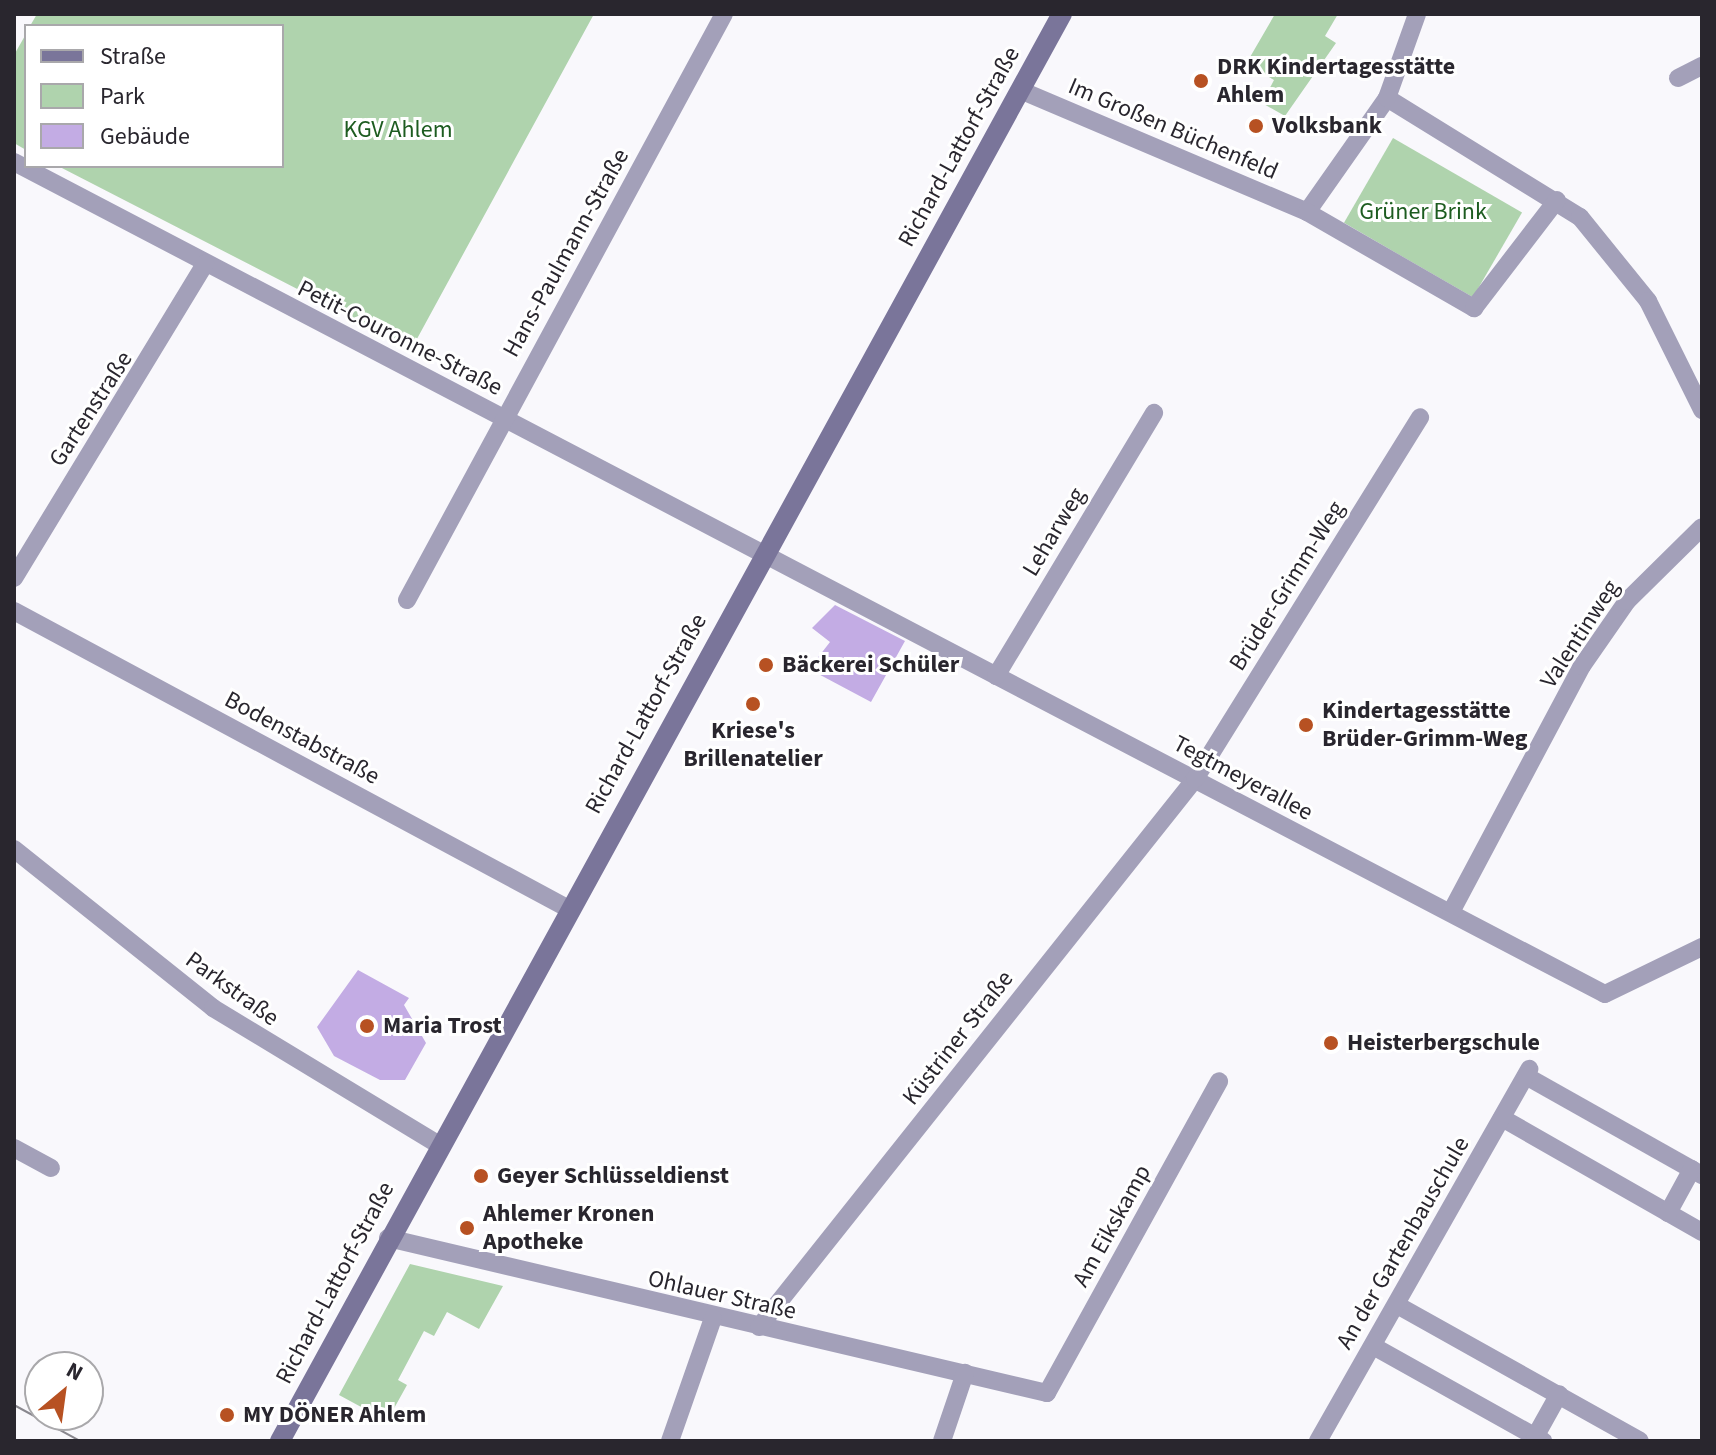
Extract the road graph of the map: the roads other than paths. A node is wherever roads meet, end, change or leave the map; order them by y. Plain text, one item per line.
1 (724, 14) edge
2 (1062, 14) edge
3 (1417, 14) edge
4 (1702, 66) edge
5 (1678, 78) dead end
6 (1020, 90) junction
7 (1387, 98) junction
8 (25, 168) edge
9 (1557, 200) junction
10 (1307, 212) junction
11 (205, 264) junction
12 (1700, 400) edge
13 (1154, 413) dead end
14 (1420, 417) dead end
15 (503, 418) junction
16 (1702, 527) edge
17 (764, 553) junction
18 (14, 578) edge
19 (407, 600) dead end
20 (14, 611) edge
21 (996, 676) junction
22 (1195, 779) junction
23 (14, 849) edge
24 (567, 908) junction
25 (1451, 912) junction
26 (1702, 947) edge
27 (1219, 1081) dead end
28 (1502, 1118) junction
29 (438, 1144) junction
30 (14, 1148) edge
31 (51, 1168) dead end
32 (1697, 1172) edge
33 (1668, 1213) junction
34 (1702, 1232) edge
35 (388, 1238) junction
36 (1397, 1305) junction
37 (713, 1318) junction
38 (759, 1327) junction
39 (1373, 1346) junction
40 (965, 1373) junction
41 (1047, 1393) joint
42 (1559, 1394) junction
43 (1539, 1439) edge
44 (280, 1441) edge
45 (670, 1441) edge
46 (942, 1441) edge
47 (1318, 1441) edge
48 (1640, 1441) edge

1 - 15 street, Hans-Paulmann-Straße
2 - 6 street, Richard-Lattorf-Straße
3 - 7 street
4 - 5 street
6 - 10 street, Im Großen Büchenfeld
6 - 17 street, Richard-Lattorf-Straße
7 - 9 street
7 - 10 street
8 - 11 street, Petit-Couronne-Straße
9 - 10 street, Im Großen Büchenfeld
9 - 12 street
11 - 15 street, Petit-Couronne-Straße
11 - 18 street, Gartenstraße
13 - 21 street, Leharweg
14 - 22 street, Brüder-Grimm-Weg
15 - 17 street, Petit-Couronne-Straße
15 - 19 street, Hans-Paulmann-Straße
16 - 25 street, Valentinweg
17 - 21 street, Tegtmeyerallee
17 - 24 street, Richard-Lattorf-Straße
20 - 24 street, Bodenstabstraße
21 - 22 street, Tegtmeyerallee
22 - 25 street, Tegtmeyerallee
22 - 38 street, Küstriner Straße
23 - 29 street, Parkstraße
24 - 29 street, Richard-Lattorf-Straße
25 - 26 street, Tegtmeyerallee
27 - 41 street, Am Eikskamp
28 - 32 street, An der Gartenbauschule
28 - 33 street
28 - 36 street, An der Gartenbauschule
29 - 35 street, Richard-Lattorf-Straße
30 - 31 street
32 - 33 street
33 - 34 street
35 - 37 street, Ohlauer Straße
35 - 44 street, Richard-Lattorf-Straße
36 - 39 street, An der Gartenbauschule
36 - 42 street
37 - 38 street, Ohlauer Straße
37 - 45 street
38 - 40 street, Ohlauer Straße
39 - 43 street
39 - 47 street, An der Gartenbauschule
40 - 41 street, Ohlauer Straße
40 - 46 street
42 - 43 street
42 - 48 street

